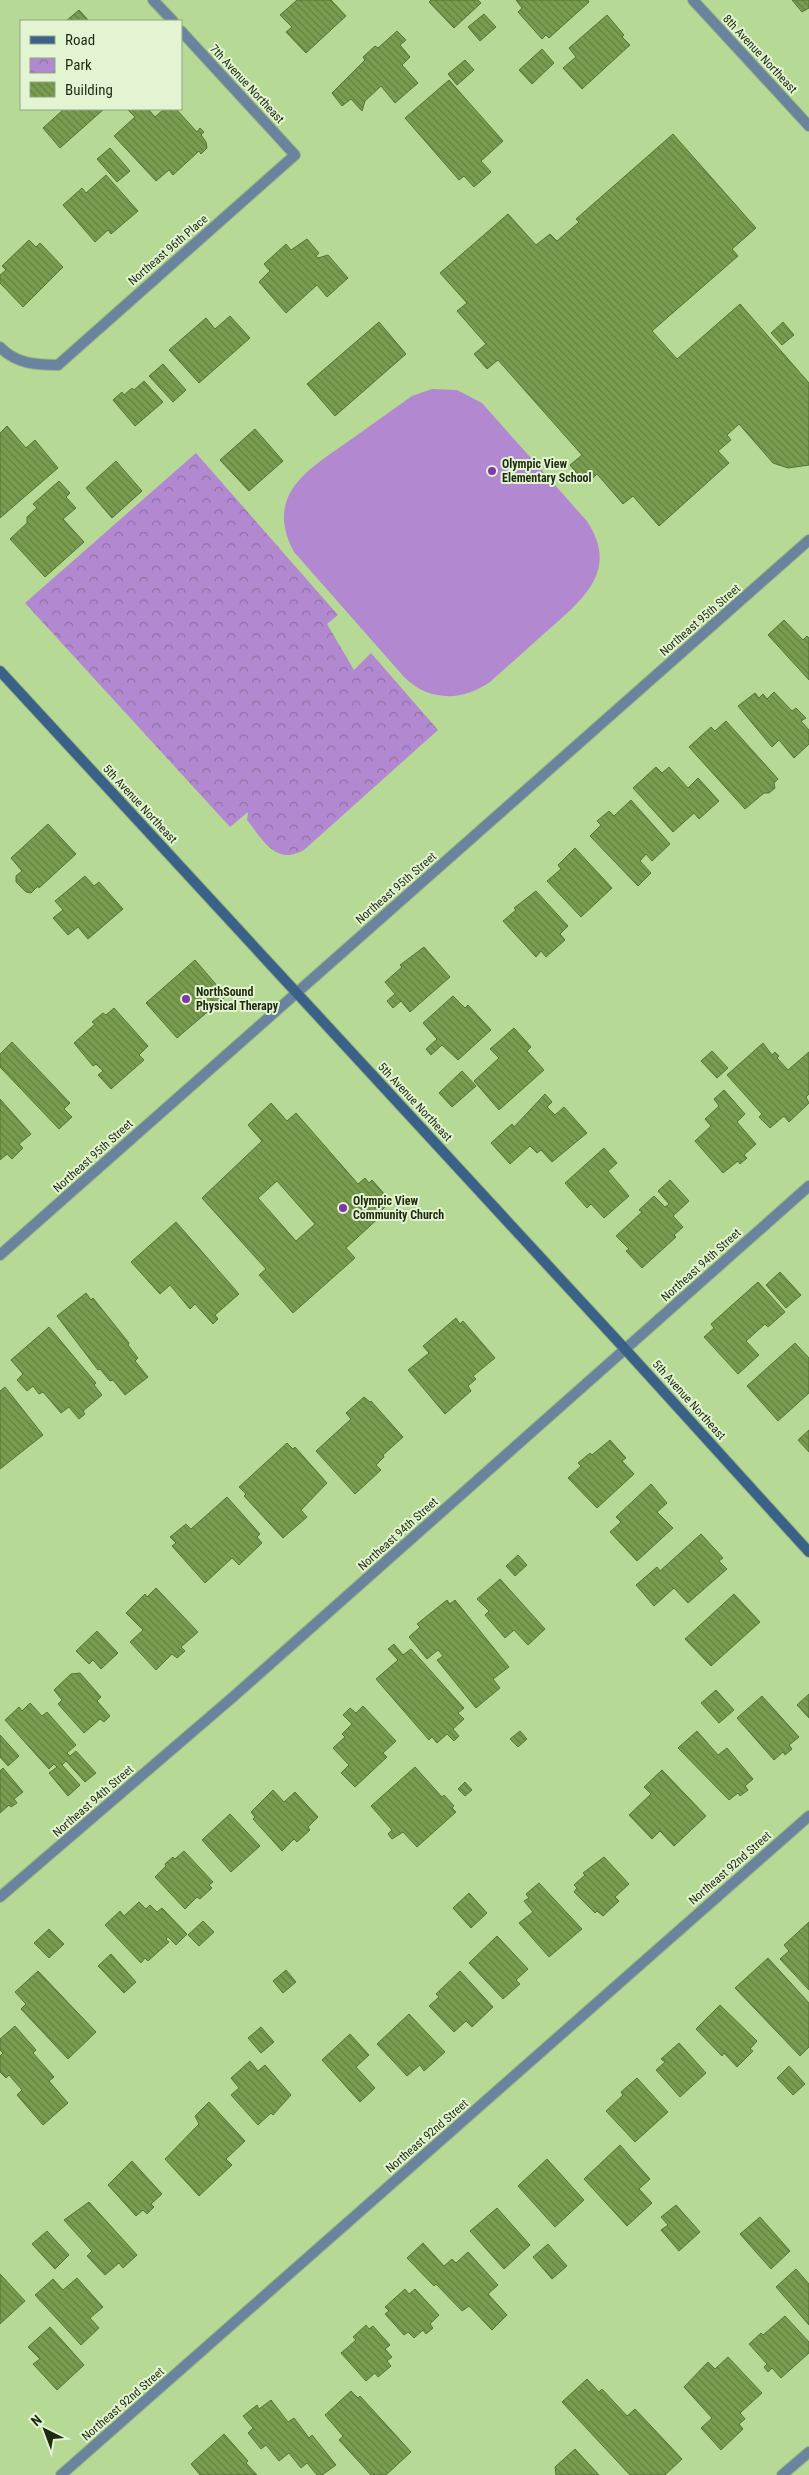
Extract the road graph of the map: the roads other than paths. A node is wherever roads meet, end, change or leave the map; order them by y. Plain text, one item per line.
1 (153, 0) edge
2 (698, 2) edge
3 (172, 20) edge
4 (182, 32) edge
5 (809, 126) edge
6 (295, 155) joint
7 (0, 348) edge
8 (809, 540) edge
9 (0, 671) edge
10 (296, 992) junction
11 (809, 1186) edge
12 (0, 1255) edge
13 (626, 1349) junction
14 (809, 1552) edge
15 (809, 1816) edge
16 (0, 1897) edge
17 (809, 2452) edge
18 (61, 2475) edge
19 (782, 2475) edge

1 - 3 street
2 - 5 street, 8th Avenue Northeast
4 - 6 street, 7th Avenue Northeast
6 - 7 street, Northeast 96th Place
8 - 10 street, Northeast 95th Street
9 - 10 main road, 5th Avenue Northeast
10 - 12 street, Northeast 95th Street
10 - 13 main road, 5th Avenue Northeast
11 - 13 street, Northeast 94th Street
13 - 14 main road, 5th Avenue Northeast
13 - 16 street, Northeast 94th Street
15 - 18 street, Northeast 92nd Street
17 - 19 street

